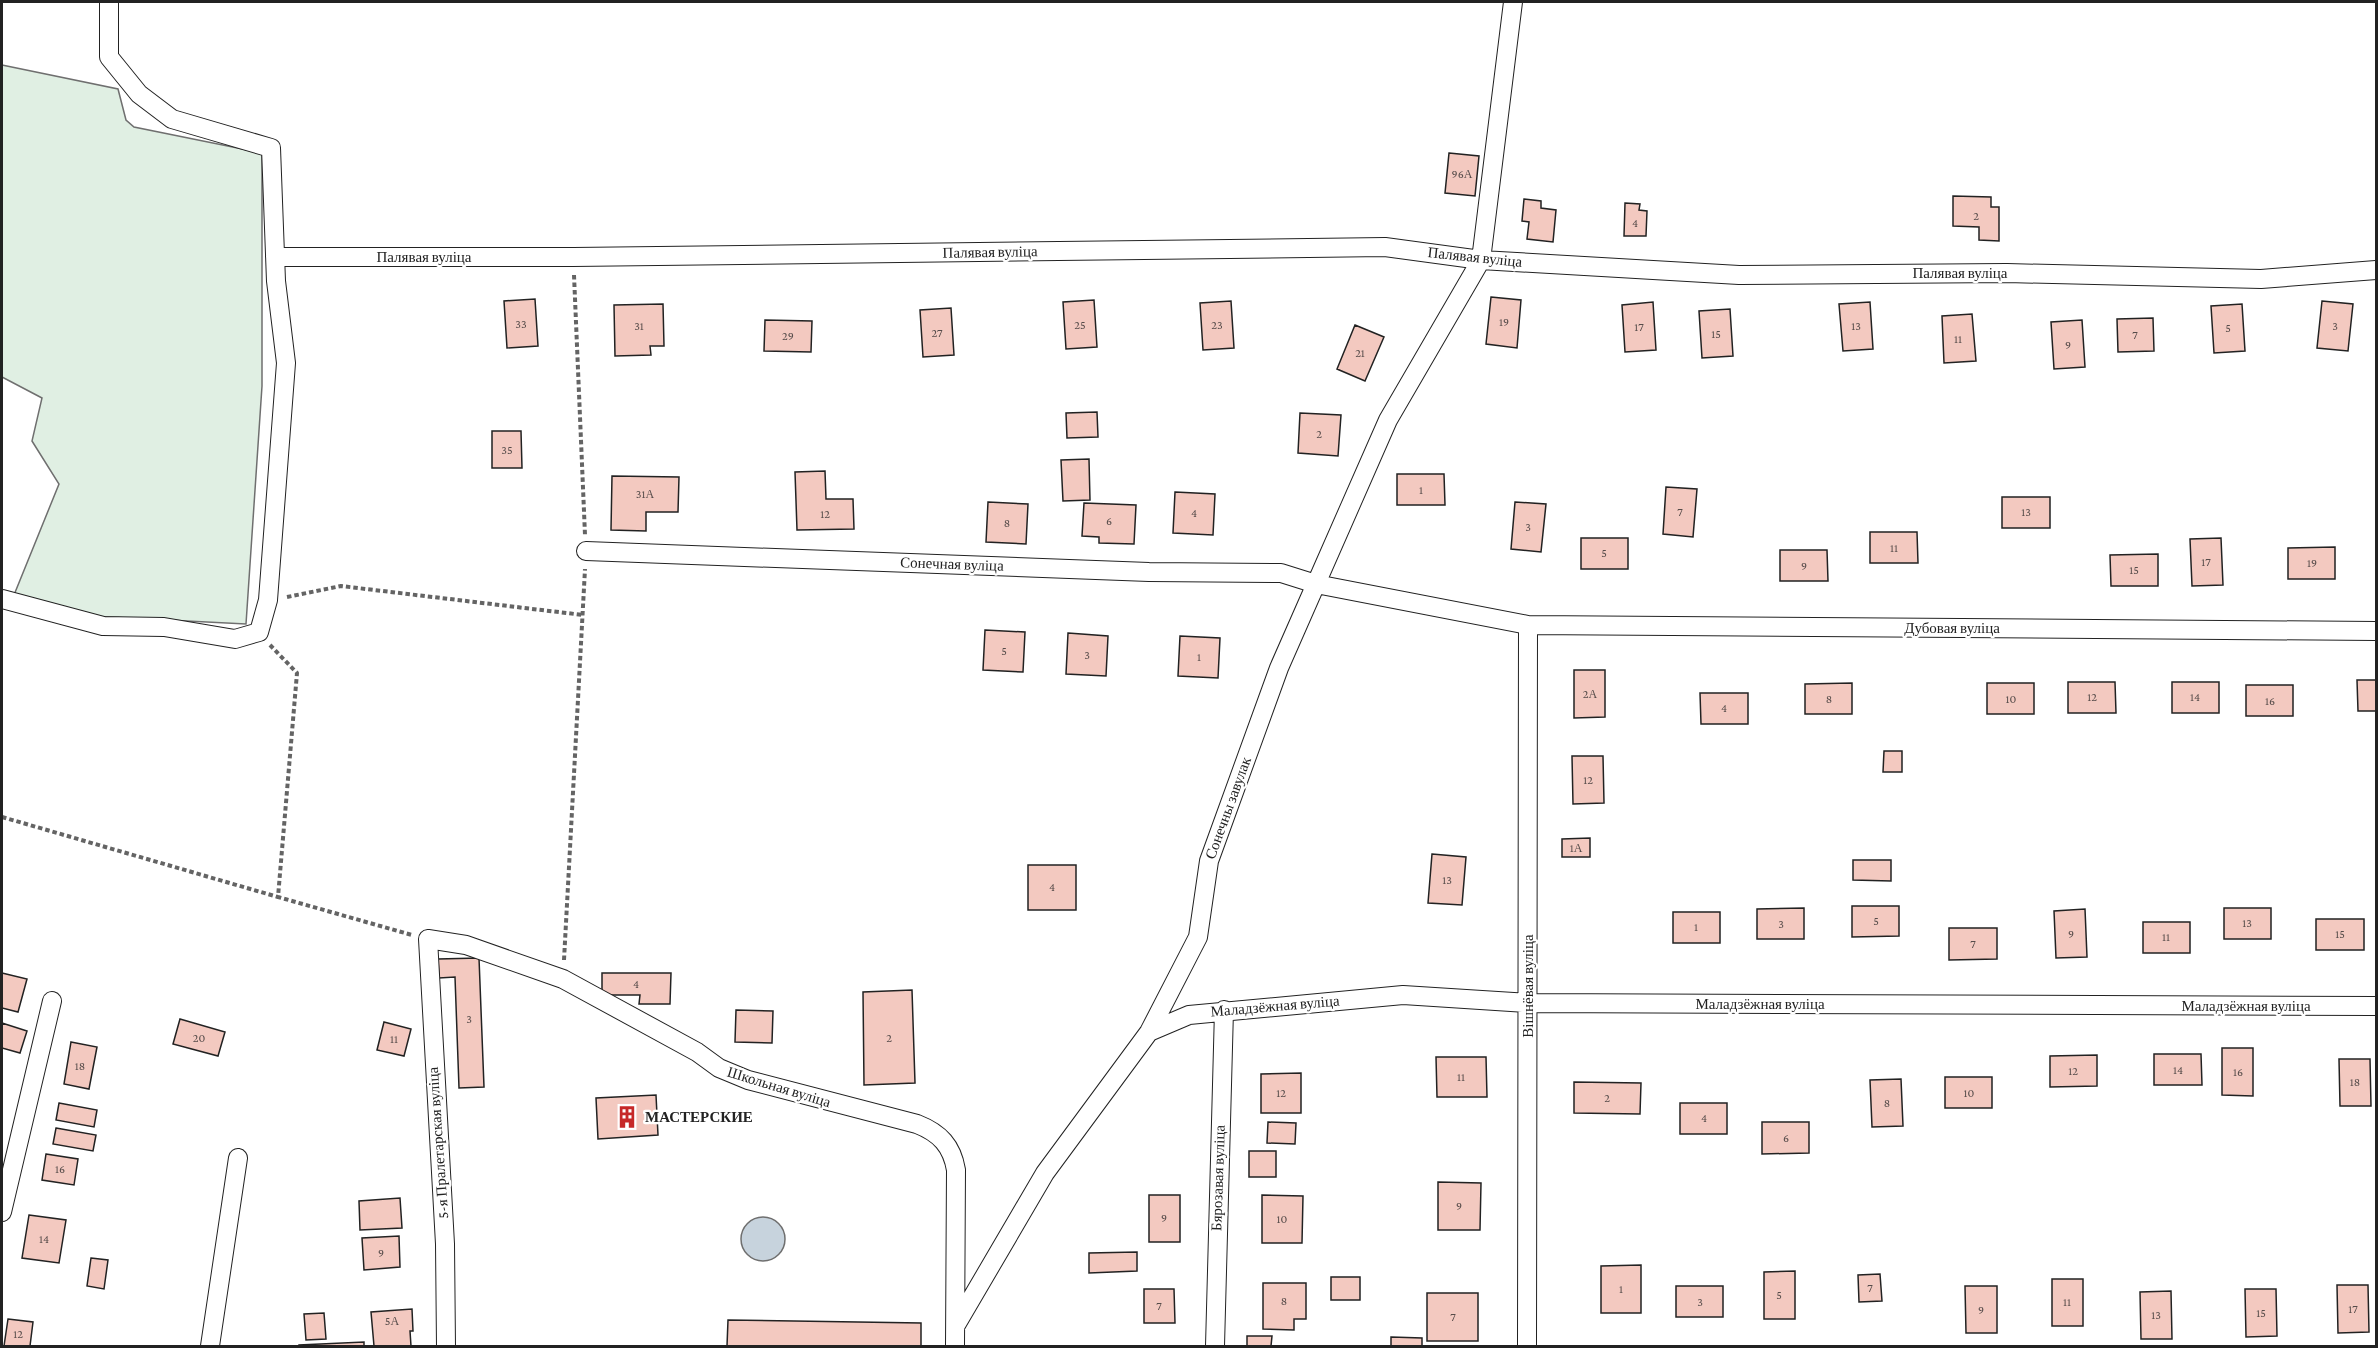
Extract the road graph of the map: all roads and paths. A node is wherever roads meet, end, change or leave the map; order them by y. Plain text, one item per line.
1 (109, 2) edge
2 (1513, 2) edge
3 (275, 257) junction
4 (573, 257) junction
5 (1481, 260) junction
6 (2376, 270) edge
7 (586, 551) junction
8 (1316, 584) junction
9 (2, 599) edge
10 (268, 600) junction
11 (583, 615) junction
12 (1528, 625) junction
13 (2376, 631) edge
14 (259, 632) junction
15 (2, 817) edge
16 (278, 897) junction
17 (428, 939) junction
18 (563, 979) junction
19 (52, 1001) dead end
20 (1528, 1003) junction
21 (2376, 1006) edge
22 (1224, 1010) junction
23 (1149, 1032) junction
24 (238, 1158) dead end
25 (2, 1212) edge
26 (956, 1325) junction
27 (210, 1347) edge
28 (446, 1347) edge
29 (955, 1347) edge
30 (1215, 1347) edge
31 (1527, 1347) edge

1 - 3 street
2 - 5 street
3 - 4 street, Палявая вуліца
3 - 10 street
4 - 5 street, Палявая вуліца
4 - 7 path
5 - 6 street, Палявая вуліца
5 - 8 street, Сонечны завулак
7 - 8 street, Сонечная вуліца
7 - 11 path
8 - 12 street
8 - 23 street, Сонечны завулак
9 - 14 street
10 - 11 path
10 - 14 street
11 - 18 path
12 - 13 street, Дубовая вуліца
12 - 20 street, Вішнёвая вуліца
14 - 16 path
15 - 16 path
16 - 17 path
17 - 18 street, Школьная вуліца
17 - 28 street, 5-я Пралетарская вуліца
18 - 26 street, Школьная вуліца
19 - 25 street
20 - 21 street, Маладзёжная вуліца
20 - 22 street, Маладзёжная вуліца
20 - 31 street, Вішнёвая вуліца
22 - 23 street, Маладзёжная вуліца
22 - 30 street, Бярозавая вуліца
23 - 26 street, Сонечны завулак
24 - 27 street
26 - 29 street, Школьная вуліца

